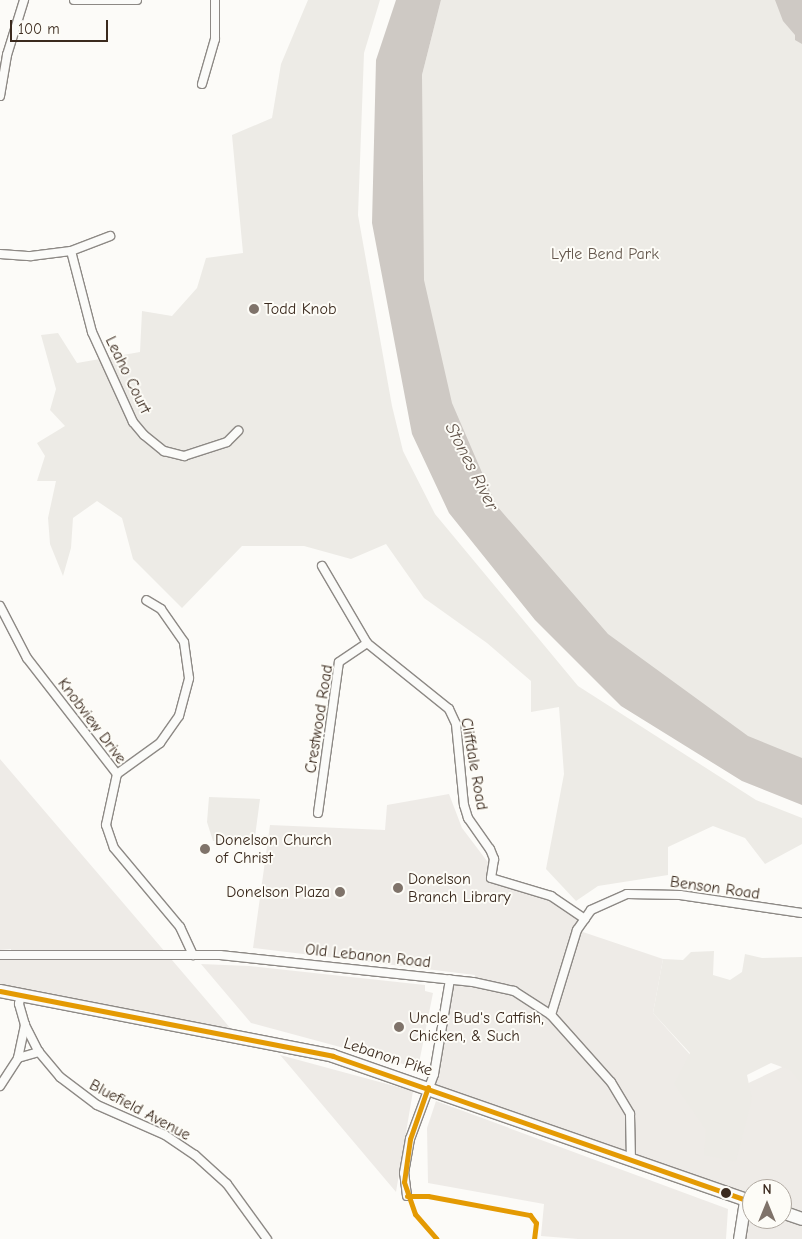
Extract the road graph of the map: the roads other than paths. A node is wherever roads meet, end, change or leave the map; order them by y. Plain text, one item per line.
1 (24, 0) edge
2 (74, 0) edge
3 (137, 0) edge
4 (215, 0) edge
5 (202, 84) dead end
6 (0, 96) edge
7 (110, 236) dead end
8 (71, 251) junction
9 (0, 254) edge
10 (238, 431) dead end
11 (322, 566) dead end
12 (146, 600) dead end
13 (0, 606) edge
14 (367, 643) junction
15 (117, 774) junction
16 (318, 813) dead end
17 (802, 913) edge
18 (585, 919) junction
19 (193, 954) junction
20 (0, 955) edge
21 (450, 980) junction
22 (0, 991) edge
23 (21, 995) junction
24 (551, 1015) junction
25 (24, 1025) junction
26 (39, 1052) junction
27 (18, 1058) junction
28 (0, 1086) edge
29 (428, 1087) junction
30 (631, 1161) junction
31 (408, 1196) dead end
32 (742, 1199) edge
33 (267, 1239) edge

1 - 6 street
2 - 3 street
4 - 5 street
7 - 8 street
8 - 9 street
8 - 10 street, Leaho Court
11 - 14 street, Cliffdale Road
12 - 15 street
13 - 15 street, Knobview Drive
14 - 16 street, Crestwood Road
14 - 18 street, Cliffdale Road
15 - 19 street, Knobview Drive
17 - 18 street, Benson Road
18 - 24 street, Benson Road
19 - 20 street, Old Lebanon Road
19 - 21 street, Old Lebanon Road
21 - 24 street, Old Lebanon Road
21 - 29 street
22 - 23 main road, Lebanon Pike
23 - 25 street, Bluefield Avenue
23 - 29 main road, Lebanon Pike
24 - 30 street, Old Lebanon Road
25 - 26 street, Bluefield Avenue
25 - 27 street
26 - 27 street
26 - 33 street, Bluefield Avenue
27 - 28 street
29 - 30 main road, Lebanon Pike
29 - 31 street
30 - 32 main road, Lebanon Pike

